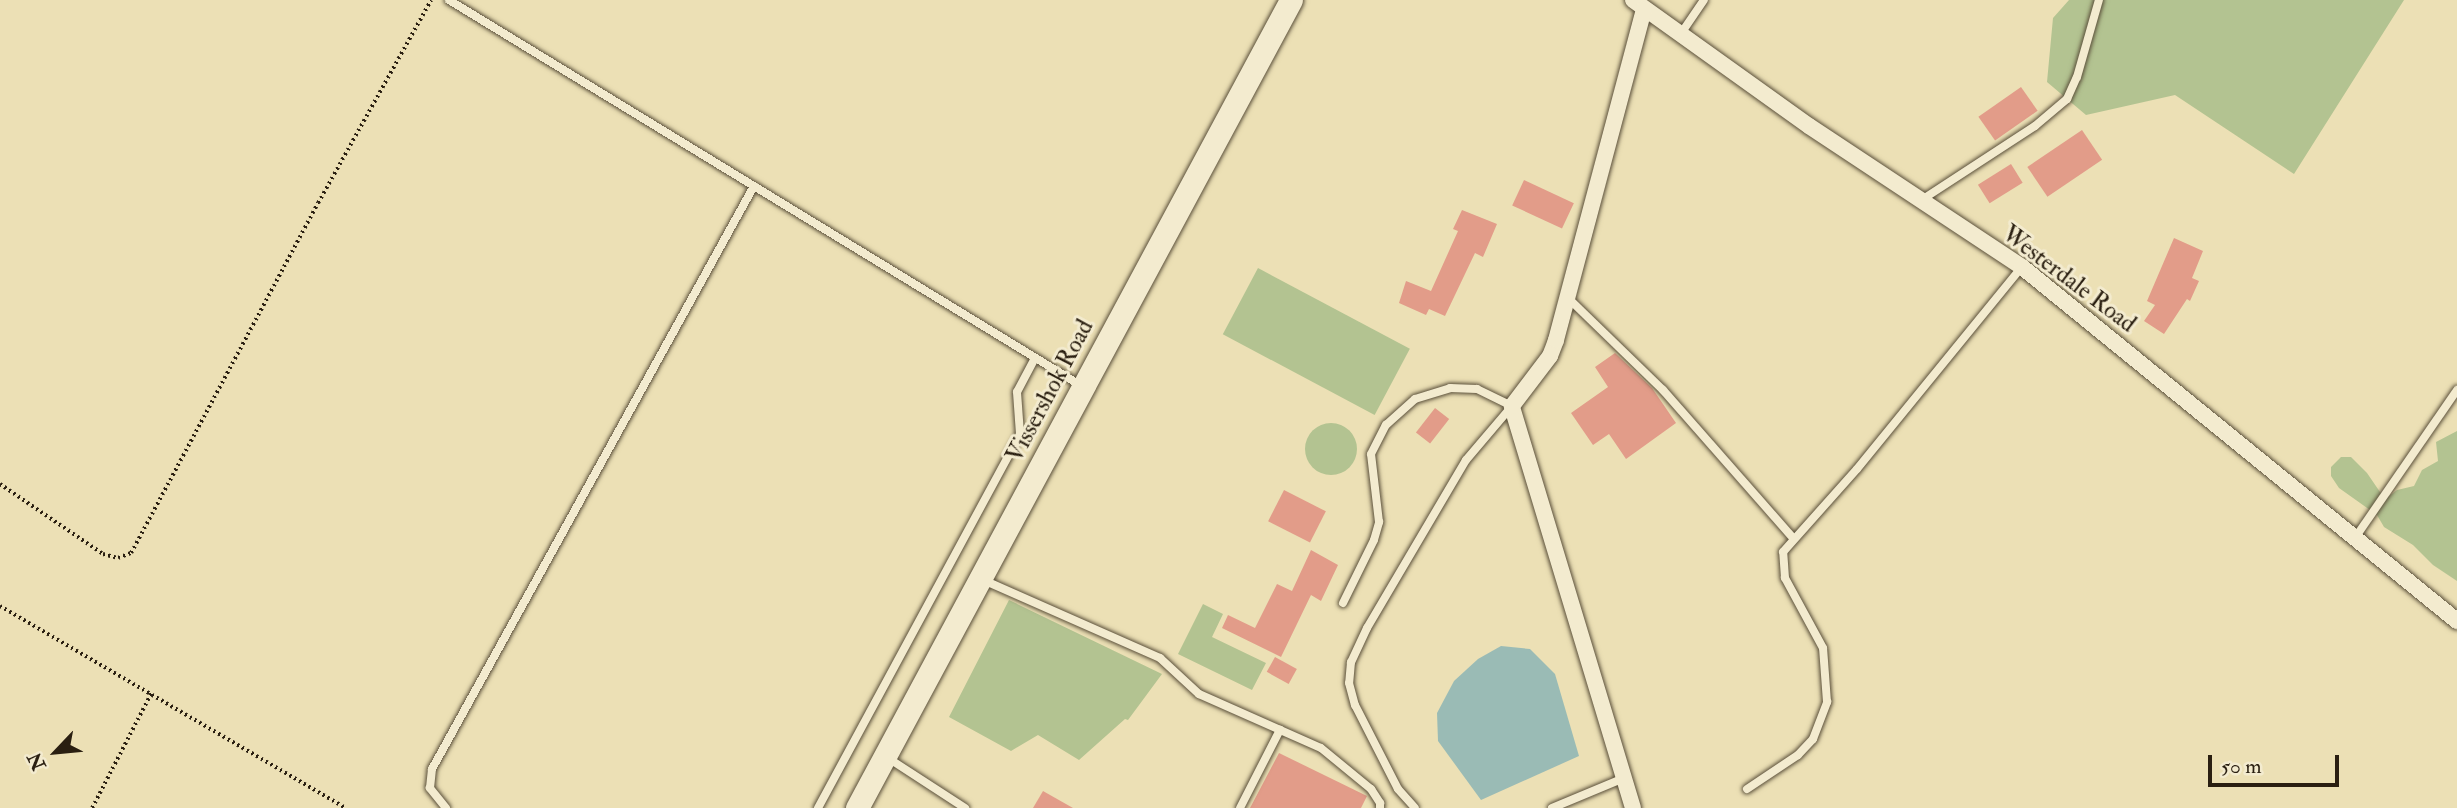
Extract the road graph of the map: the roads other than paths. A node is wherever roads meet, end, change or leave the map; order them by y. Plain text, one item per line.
1 (1291, 0) edge
2 (1704, 0) edge
3 (2099, 0) edge
4 (455, 2) edge
5 (1639, 4) edge
6 (1680, 35) junction
7 (754, 186) junction
8 (1920, 201) junction
9 (2022, 267) junction
10 (1568, 298) junction
11 (1035, 358) junction
12 (1082, 387) junction
13 (2457, 390) edge
14 (1512, 406) junction
15 (2355, 538) junction
16 (1794, 539) junction
17 (979, 578) junction
18 (1343, 603) dead end
19 (2457, 621) edge
20 (1280, 730) junction
21 (884, 756) junction
22 (1624, 778) junction
23 (1747, 789) dead end
24 (446, 808) edge
25 (818, 808) edge
26 (857, 808) edge
27 (965, 808) edge
28 (1240, 808) edge
29 (1380, 808) edge
30 (1415, 808) edge
31 (1552, 808) edge
32 (1633, 808) edge

1 - 12 main road, Vissershok Road
2 - 6 lane
3 - 8 lane
4 - 7 lane
5 - 6 street, Westerdale Road
5 - 10 street
6 - 8 street, Westerdale Road
7 - 11 lane
7 - 24 lane
8 - 9 street, Westerdale Road
9 - 15 street, Westerdale Road
9 - 16 lane
10 - 14 street
10 - 16 lane
11 - 12 lane
11 - 25 lane
12 - 17 main road, Vissershok Road
13 - 15 lane
14 - 18 lane
14 - 22 street
14 - 30 lane
15 - 19 street, Westerdale Road
16 - 23 lane
17 - 20 lane
17 - 21 main road, Vissershok Road
20 - 28 lane
20 - 29 lane
21 - 26 main road, Vissershok Road
21 - 27 lane
22 - 31 lane
22 - 32 street

